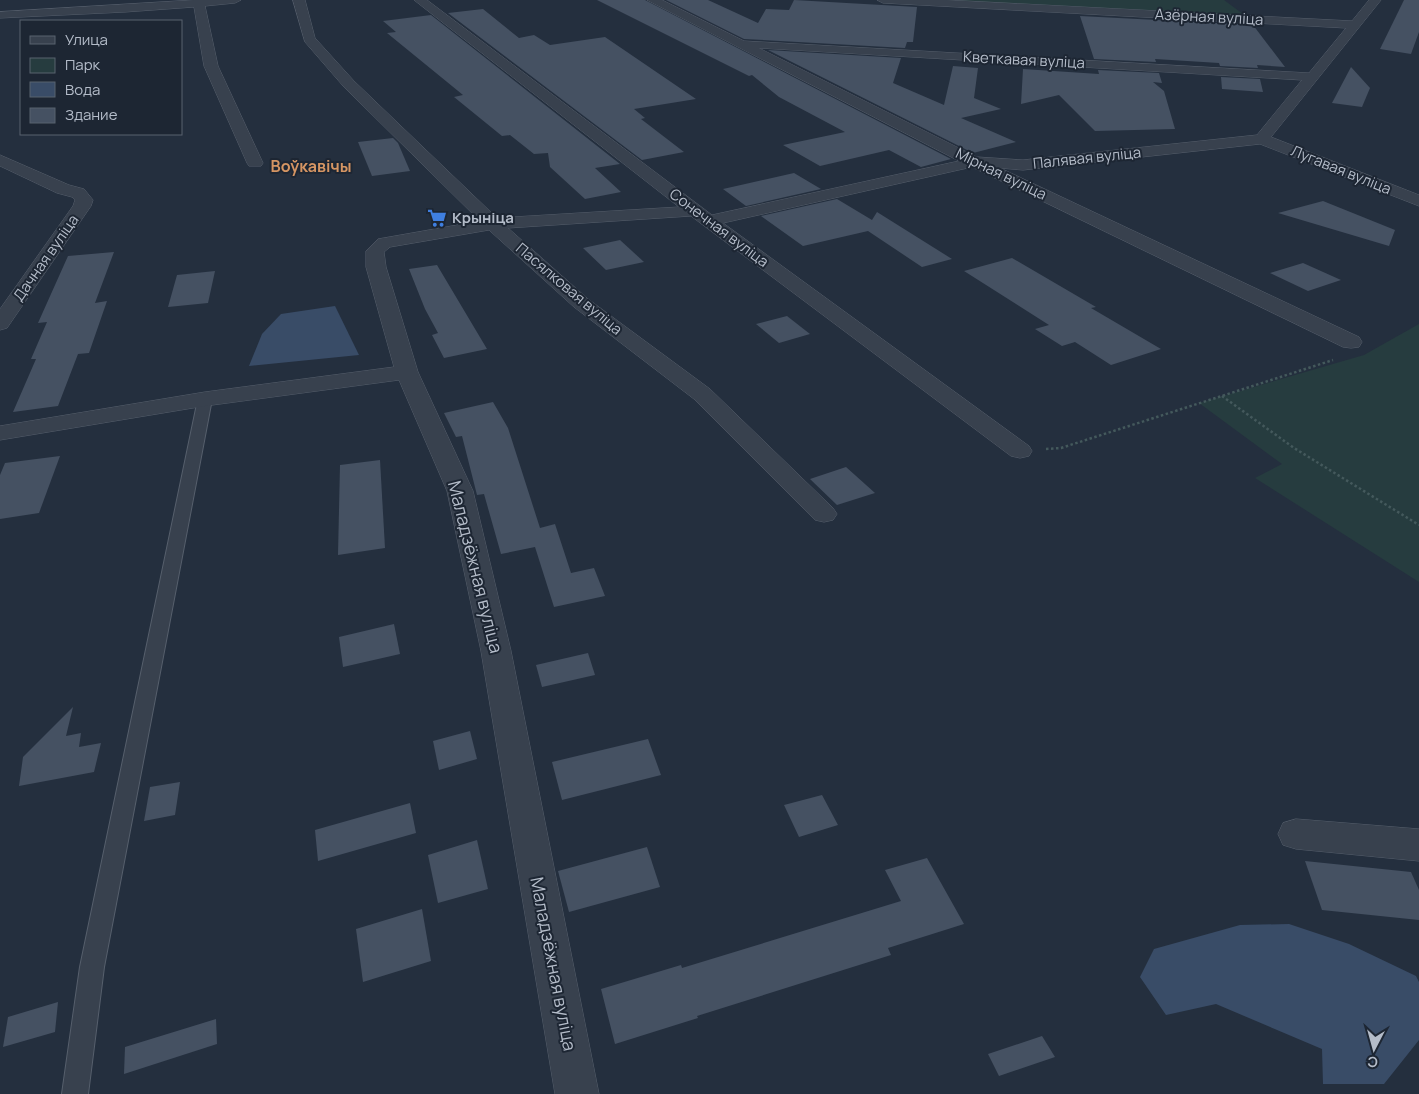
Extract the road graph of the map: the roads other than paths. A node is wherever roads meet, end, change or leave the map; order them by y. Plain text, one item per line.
1 (60, 0) edge
2 (91, 0) edge
3 (235, 0) edge
4 (299, 0) edge
5 (420, 0) edge
6 (653, 0) edge
7 (883, 0) edge
8 (1375, 0) edge
9 (199, 3) junction
10 (148, 4) edge
11 (0, 15) edge
12 (1355, 24) junction
13 (736, 43) junction
14 (1312, 77) junction
15 (1262, 139) junction
16 (0, 160) edge
17 (974, 162) junction
18 (255, 163) dead end
19 (1419, 201) edge
20 (702, 216) junction
21 (493, 224) junction
22 (0, 324) edge
23 (1351, 342) road end
24 (407, 372) junction
25 (205, 399) junction
26 (0, 433) edge
27 (1020, 451) road end
28 (824, 514) dead end
29 (1296, 834) dead end
30 (1419, 845) edge
31 (75, 1094) edge
32 (577, 1094) edge

1 - 2 street
3 - 9 street
4 - 21 street, Пасялковая вуліца
5 - 20 street, Сонечная вуліца
6 - 13 street, Мірная вуліца
7 - 12 street, Азёрная вуліца
8 - 12 street
9 - 10 street
9 - 18 street
10 - 11 street
12 - 14 street
13 - 14 street, Кветкавая вуліца
13 - 17 street, Мірная вуліца
14 - 15 street
15 - 17 street, Палявая вуліца
15 - 19 street, Лугавая вуліца
16 - 22 street, Дачная вуліца
17 - 20 street, Палявая вуліца
17 - 23 street, Мірная вуліца
20 - 21 street, Маладзёжная вуліца
20 - 27 street, Сонечная вуліца
21 - 24 street, Маладзёжная вуліца
21 - 28 street, Пасялковая вуліца
24 - 25 street
24 - 32 street, Маладзёжная вуліца
25 - 26 street
25 - 31 lane
29 - 30 street

